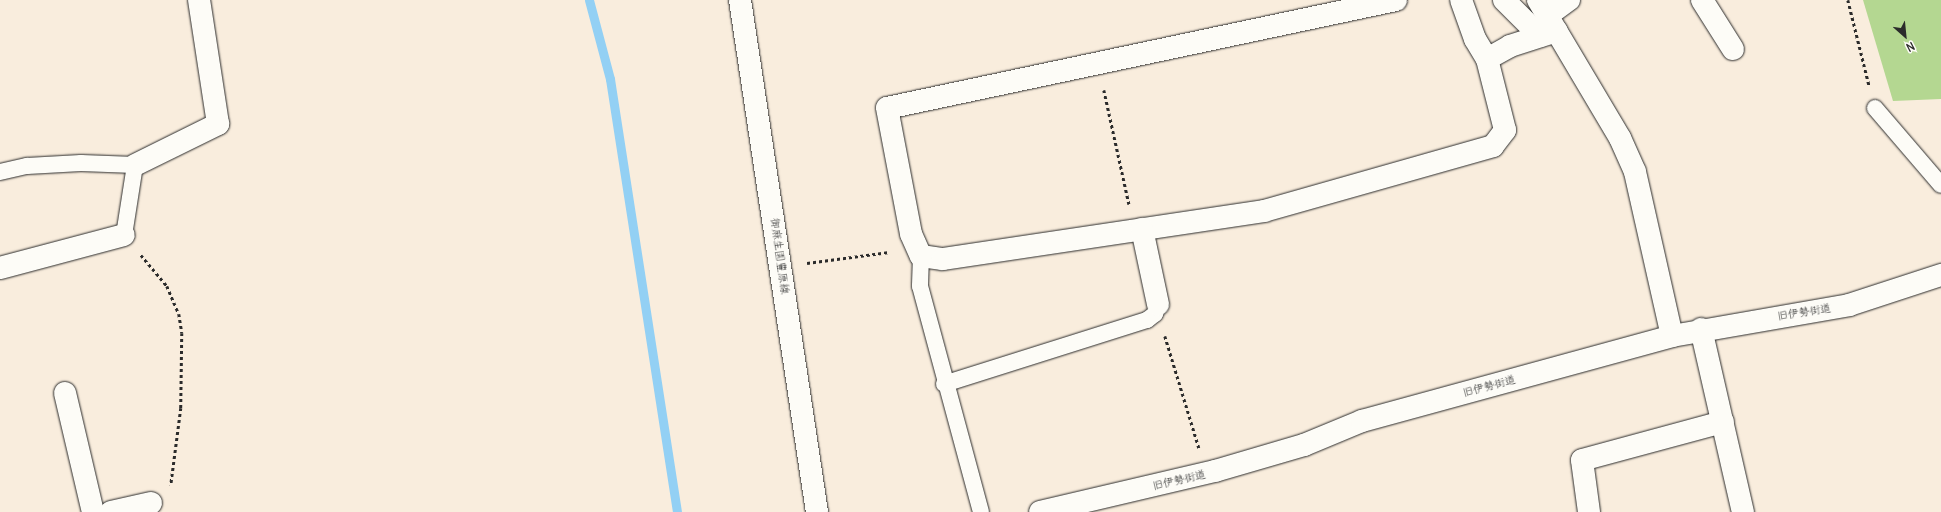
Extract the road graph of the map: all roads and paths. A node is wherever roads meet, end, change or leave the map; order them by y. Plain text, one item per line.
1 (198, 0) edge
2 (740, 0) edge
3 (1396, 0) edge
4 (1461, 0) edge
5 (1504, 0) edge
6 (1569, 0) edge
7 (1702, 0) edge
8 (1848, 0) edge
9 (1546, 20) edge
10 (1733, 49) dead end
11 (1487, 59) junction
12 (1100, 65) junction
13 (1875, 108) joint
14 (135, 165) junction
15 (0, 172) edge
16 (1941, 185) edge
17 (1142, 230) junction
18 (124, 235) junction
19 (919, 252) junction
20 (802, 264) dead end
21 (0, 268) edge
22 (1941, 275) edge
23 (1156, 309) junction
24 (1701, 329) junction
25 (1672, 336) junction
26 (944, 384) junction
27 (65, 393) dead end
28 (1723, 422) junction
29 (1207, 473) junction
30 (170, 493) dead end
31 (151, 503) dead end
32 (93, 512) edge
33 (111, 512) edge
34 (817, 512) edge
35 (981, 512) edge
36 (1040, 512) edge
37 (1589, 512) edge
38 (1743, 512) edge

1 - 14 street
2 - 34 street, 御麻生園豊原線
3 - 12 street
4 - 11 street
5 - 9 street
6 - 9 street
7 - 10 street
8 - 13 path
9 - 11 street
9 - 25 street
11 - 17 street
12 - 17 path
12 - 19 street
13 - 16 lane
14 - 15 lane
14 - 18 lane
17 - 19 street
17 - 23 street
18 - 21 street
18 - 30 path
19 - 20 path
19 - 26 lane
22 - 24 street, 旧伊勢街道
23 - 26 lane
23 - 29 path
24 - 25 street, 旧伊勢街道
24 - 28 street
25 - 29 street, 旧伊勢街道
26 - 35 lane
27 - 32 street
28 - 37 street
28 - 38 street
29 - 36 street, 旧伊勢街道
31 - 33 street

